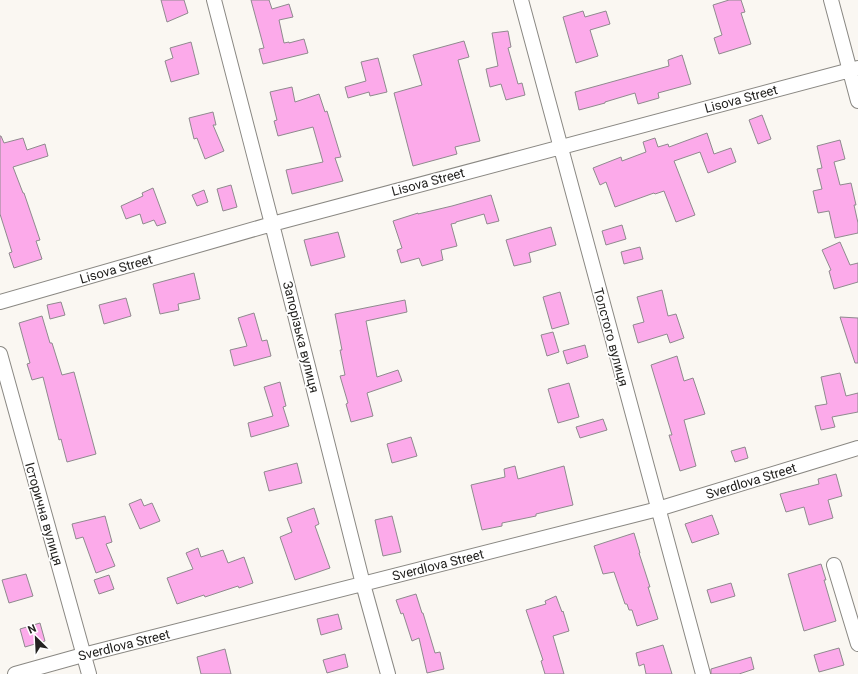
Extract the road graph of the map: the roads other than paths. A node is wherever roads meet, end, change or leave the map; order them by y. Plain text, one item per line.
1 (214, 0) edge
2 (521, 0) edge
3 (831, 0) edge
4 (854, 69) edge
5 (858, 101) edge
6 (560, 147) junction
7 (272, 224) junction
8 (0, 302) edge
9 (0, 354) edge
10 (858, 448) edge
11 (658, 510) junction
12 (834, 565) dead end
13 (363, 584) junction
14 (858, 644) edge
15 (83, 654) junction
16 (15, 674) edge
17 (89, 674) edge
18 (388, 674) edge
19 (703, 674) edge

1 - 7 street, Запорізька вулиця
2 - 6 street, Толстого вулиця
3 - 4 street
4 - 5 street
4 - 6 street, Lisova Street
6 - 7 street, Lisova Street
6 - 11 street, Толстого вулиця
7 - 8 street, Lisova Street
7 - 13 street, Запорізька вулиця
9 - 15 street, Історична вулиця
10 - 11 street, Sverdlova Street
11 - 13 street, Sverdlova Street
11 - 19 street, Толстого вулиця
12 - 14 street
13 - 15 street, Sverdlova Street
13 - 18 street, Запорізька вулиця
15 - 16 street, Sverdlova Street
15 - 17 street, Історична вулиця

